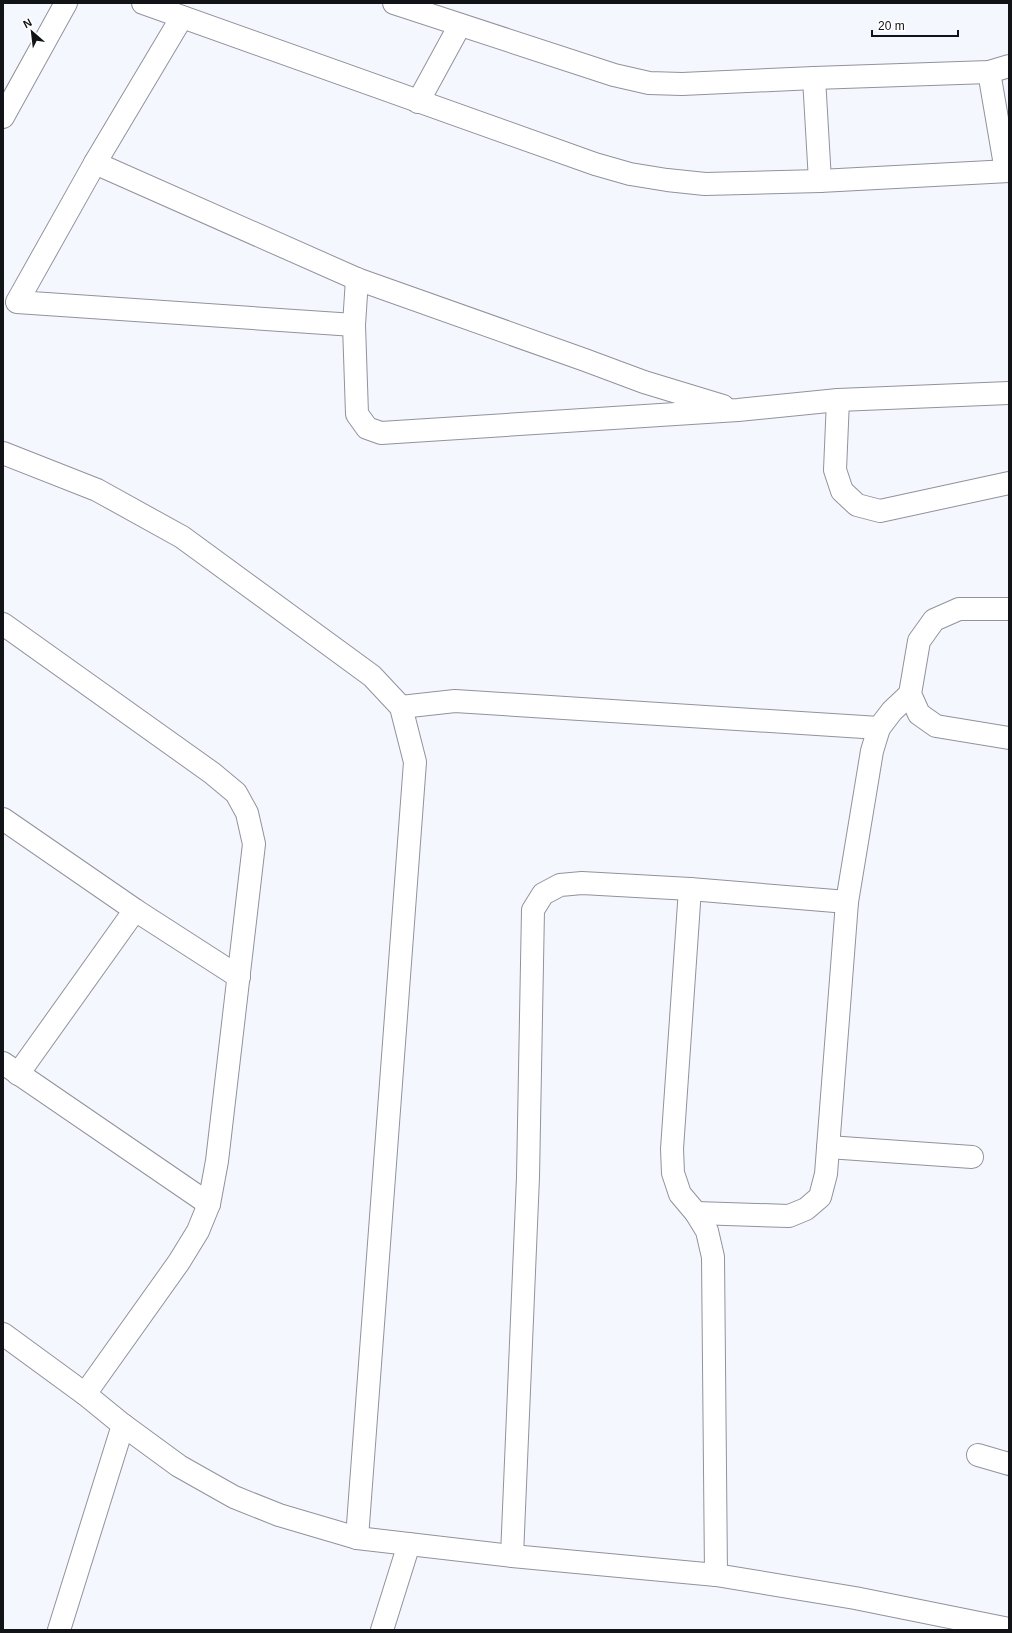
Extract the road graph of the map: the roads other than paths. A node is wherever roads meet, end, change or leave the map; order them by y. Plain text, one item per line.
1 (66, 3) edge
2 (143, 3) edge
3 (394, 3) edge
4 (182, 17) junction
5 (460, 25) junction
6 (999, 69) edge
7 (814, 78) junction
8 (418, 102) junction
9 (3, 117) edge
10 (95, 162) junction
11 (1008, 171) edge
12 (820, 180) junction
13 (357, 279) junction
14 (354, 324) junction
15 (1009, 393) edge
16 (838, 400) junction
17 (738, 410) junction
18 (3, 453) edge
19 (1009, 483) edge
20 (1009, 609) edge
21 (5, 630) edge
22 (910, 694) junction
23 (401, 708) junction
24 (879, 728) junction
25 (1009, 738) edge
26 (3, 819) edge
27 (690, 889) junction
28 (847, 902) junction
29 (135, 910) junction
30 (239, 977) junction
31 (10, 1068) edge
32 (828, 1147) junction
33 (972, 1157) dead end
34 (209, 1204) junction
35 (696, 1213) junction
36 (3, 1334) edge
37 (85, 1394) junction
38 (123, 1425) junction
39 (978, 1455) dead end
40 (1009, 1464) edge
41 (357, 1538) junction
42 (409, 1544) junction
43 (512, 1556) junction
44 (716, 1575) junction
45 (1009, 1629) edge
46 (59, 1630) edge
47 (382, 1630) edge

1 - 9 street
2 - 4 street
3 - 5 street
4 - 8 street
4 - 10 street
5 - 7 street
5 - 8 street
6 - 7 street
6 - 11 street
7 - 12 street
8 - 12 street
10 - 13 street
10 - 14 street
11 - 12 street
13 - 14 street
13 - 17 street
14 - 17 street
15 - 16 street
16 - 17 street
16 - 19 street
18 - 23 street
20 - 22 street
21 - 30 street
22 - 24 street
22 - 25 street
23 - 24 street
23 - 41 street
24 - 28 street
26 - 29 street
27 - 28 street
27 - 35 street
27 - 43 street
28 - 32 street
29 - 30 street
29 - 31 street
30 - 34 street
31 - 34 street
32 - 33 street
32 - 35 street
34 - 37 street
35 - 44 street
36 - 37 street
37 - 38 street
38 - 41 street
38 - 46 street
39 - 40 street
41 - 42 street
42 - 43 street
42 - 47 street
43 - 44 street
44 - 45 street

